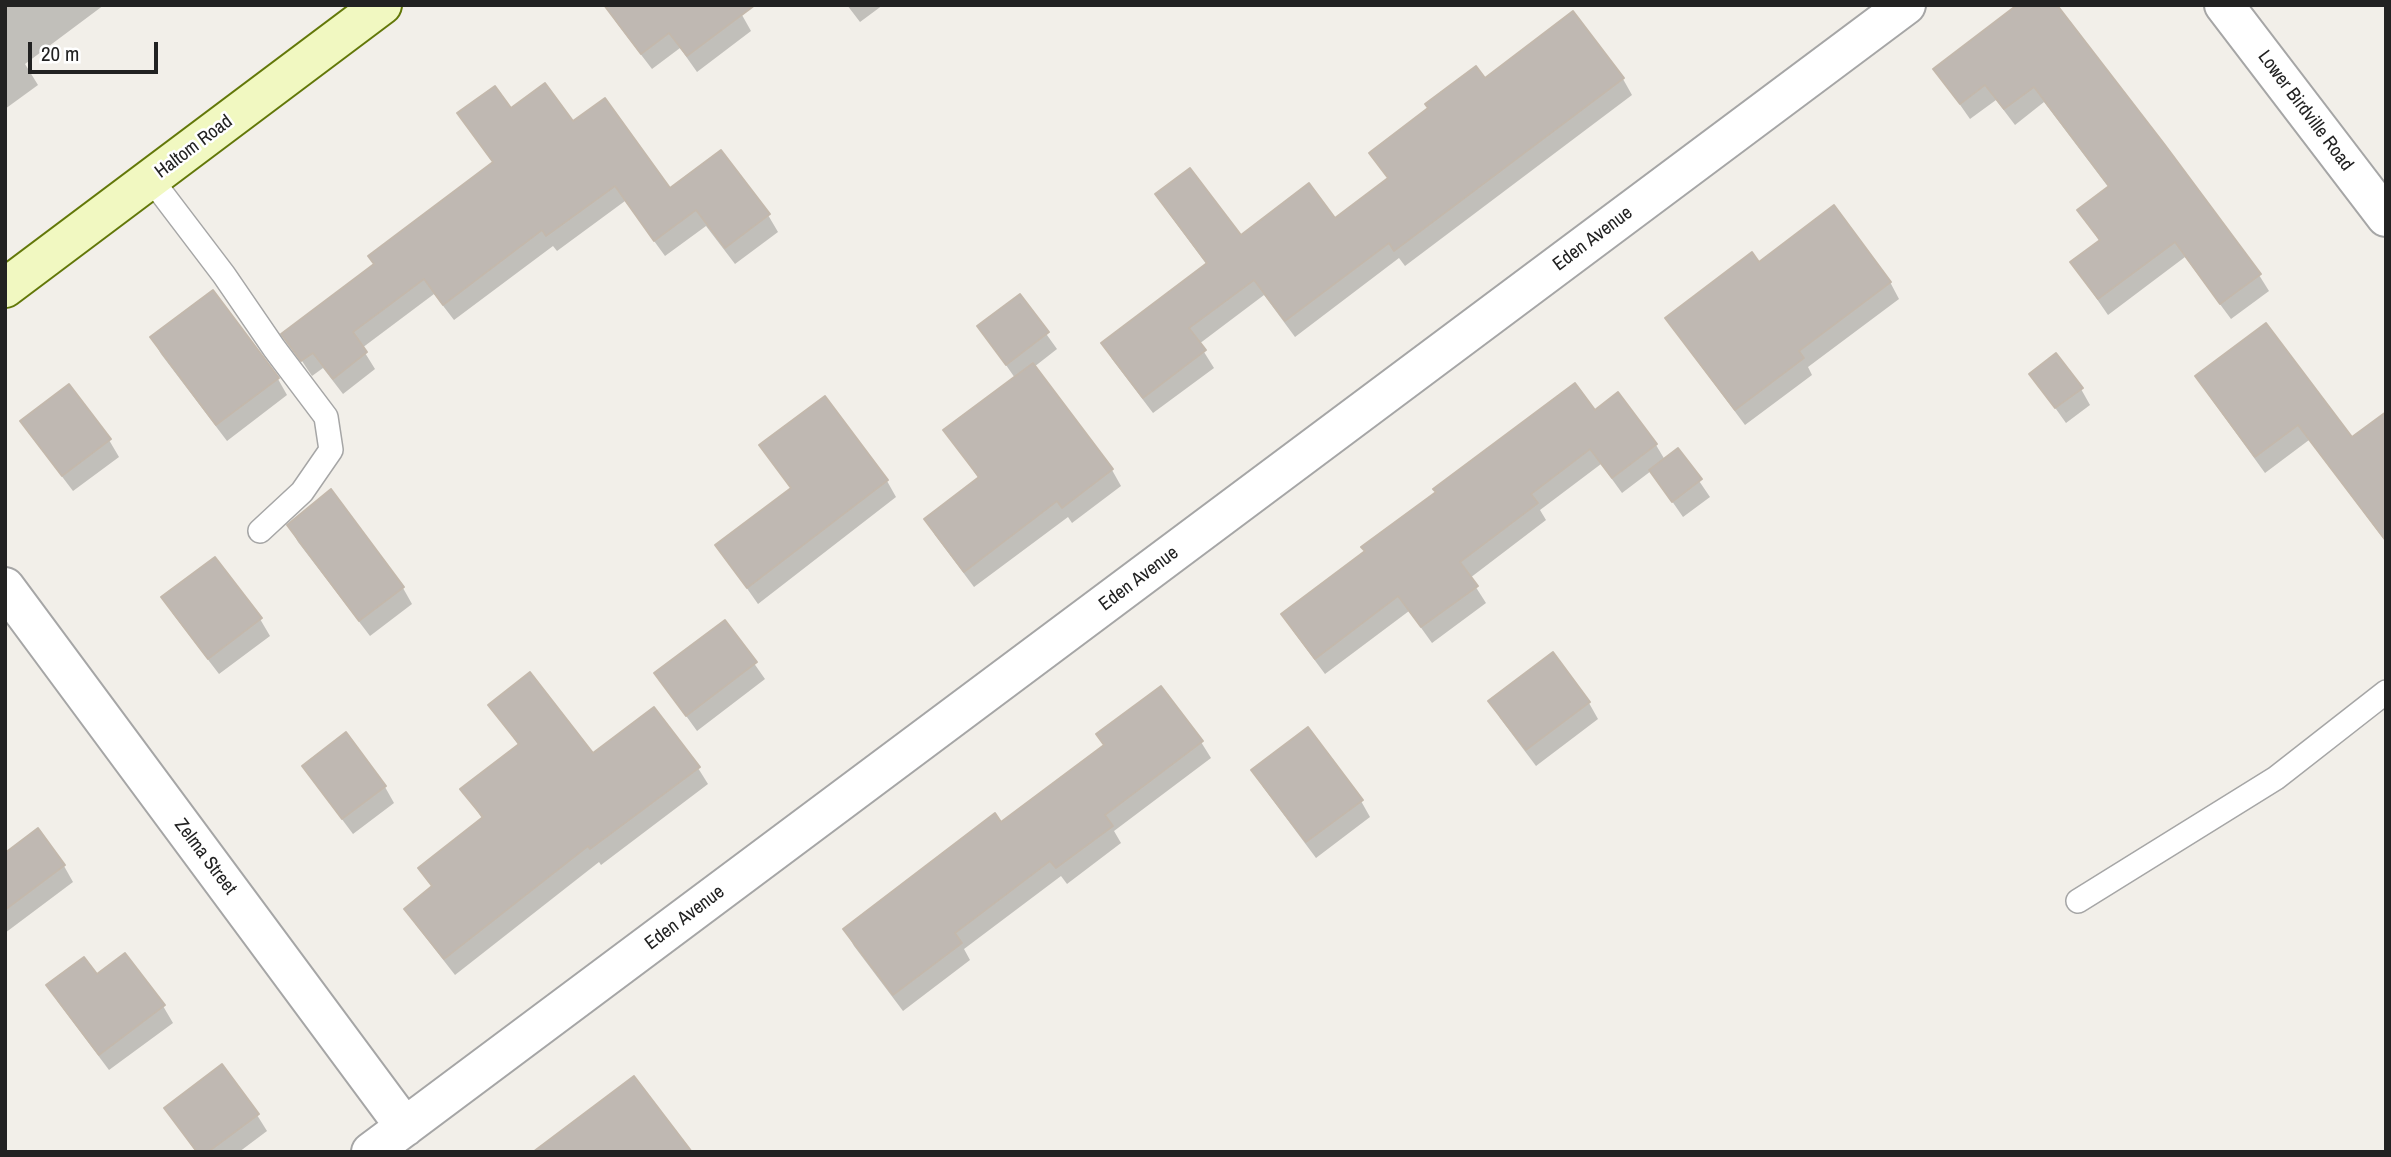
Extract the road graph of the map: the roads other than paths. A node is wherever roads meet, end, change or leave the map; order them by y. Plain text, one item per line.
1 (382, 5) edge
2 (1906, 5) edge
3 (2224, 5) edge
4 (151, 179) junction
5 (2386, 217) edge
6 (5, 288) edge
7 (260, 531) dead end
8 (5, 587) edge
9 (2386, 692) edge
10 (2078, 901) dead end
11 (405, 1127) junction
12 (371, 1152) edge

1 - 4 main road, Haltom Road
2 - 11 street, Eden Avenue
3 - 5 street, Lower Birdville Road
4 - 6 main road, Haltom Road
4 - 7 lane
8 - 11 street, Zelma Street
9 - 10 lane
11 - 12 street, Eden Avenue

